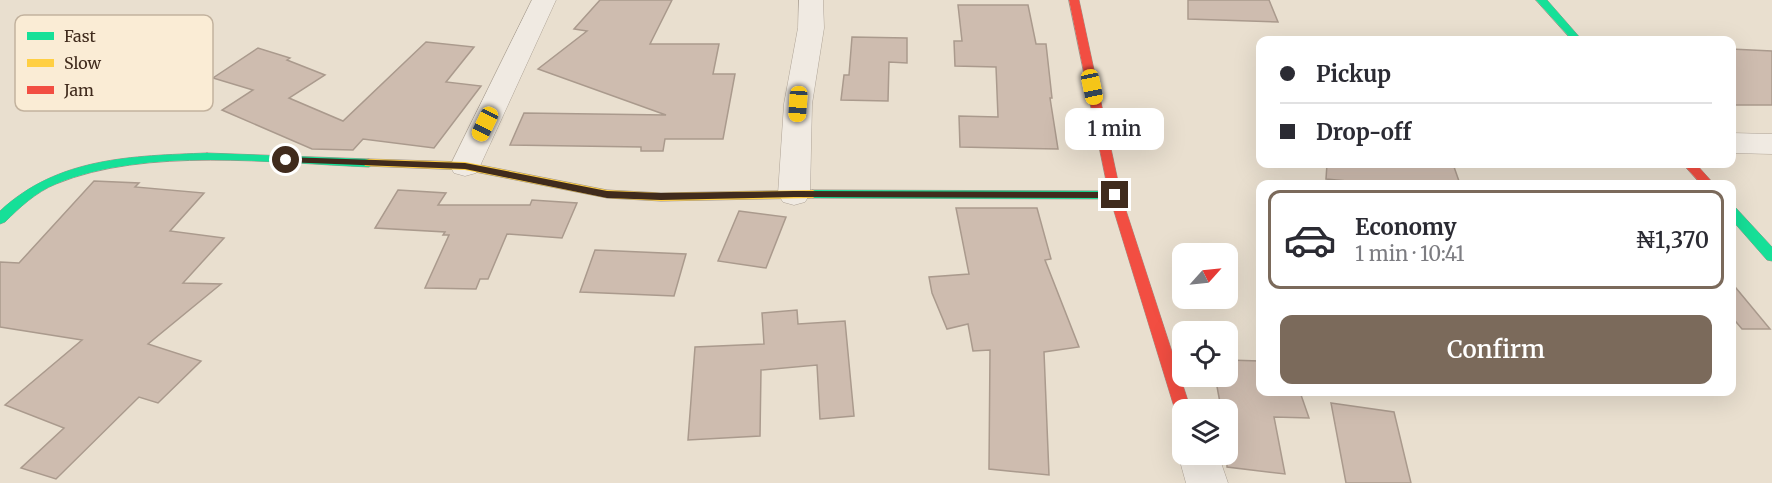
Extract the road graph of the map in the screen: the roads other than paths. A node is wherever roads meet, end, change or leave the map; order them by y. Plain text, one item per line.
1 (544, 0) edge
2 (811, 0) edge
3 (1074, 0) edge
4 (1540, 0) edge
5 (1573, 36) edge
6 (1736, 143) edge
7 (1772, 144) edge
8 (465, 166) junction
9 (1693, 168) edge
10 (1704, 180) edge
11 (794, 194) junction
12 (1115, 195) junction
13 (1736, 216) edge
14 (0, 219) edge
15 (1772, 256) edge
16 (1180, 399) edge
17 (1201, 465) edge
18 (1207, 483) edge

1 - 8 street
2 - 11 street
3 - 12 street
4 - 5 street
6 - 7 street
8 - 11 street
8 - 14 street
9 - 10 street
11 - 12 street
12 - 16 street
13 - 15 street
17 - 18 street

